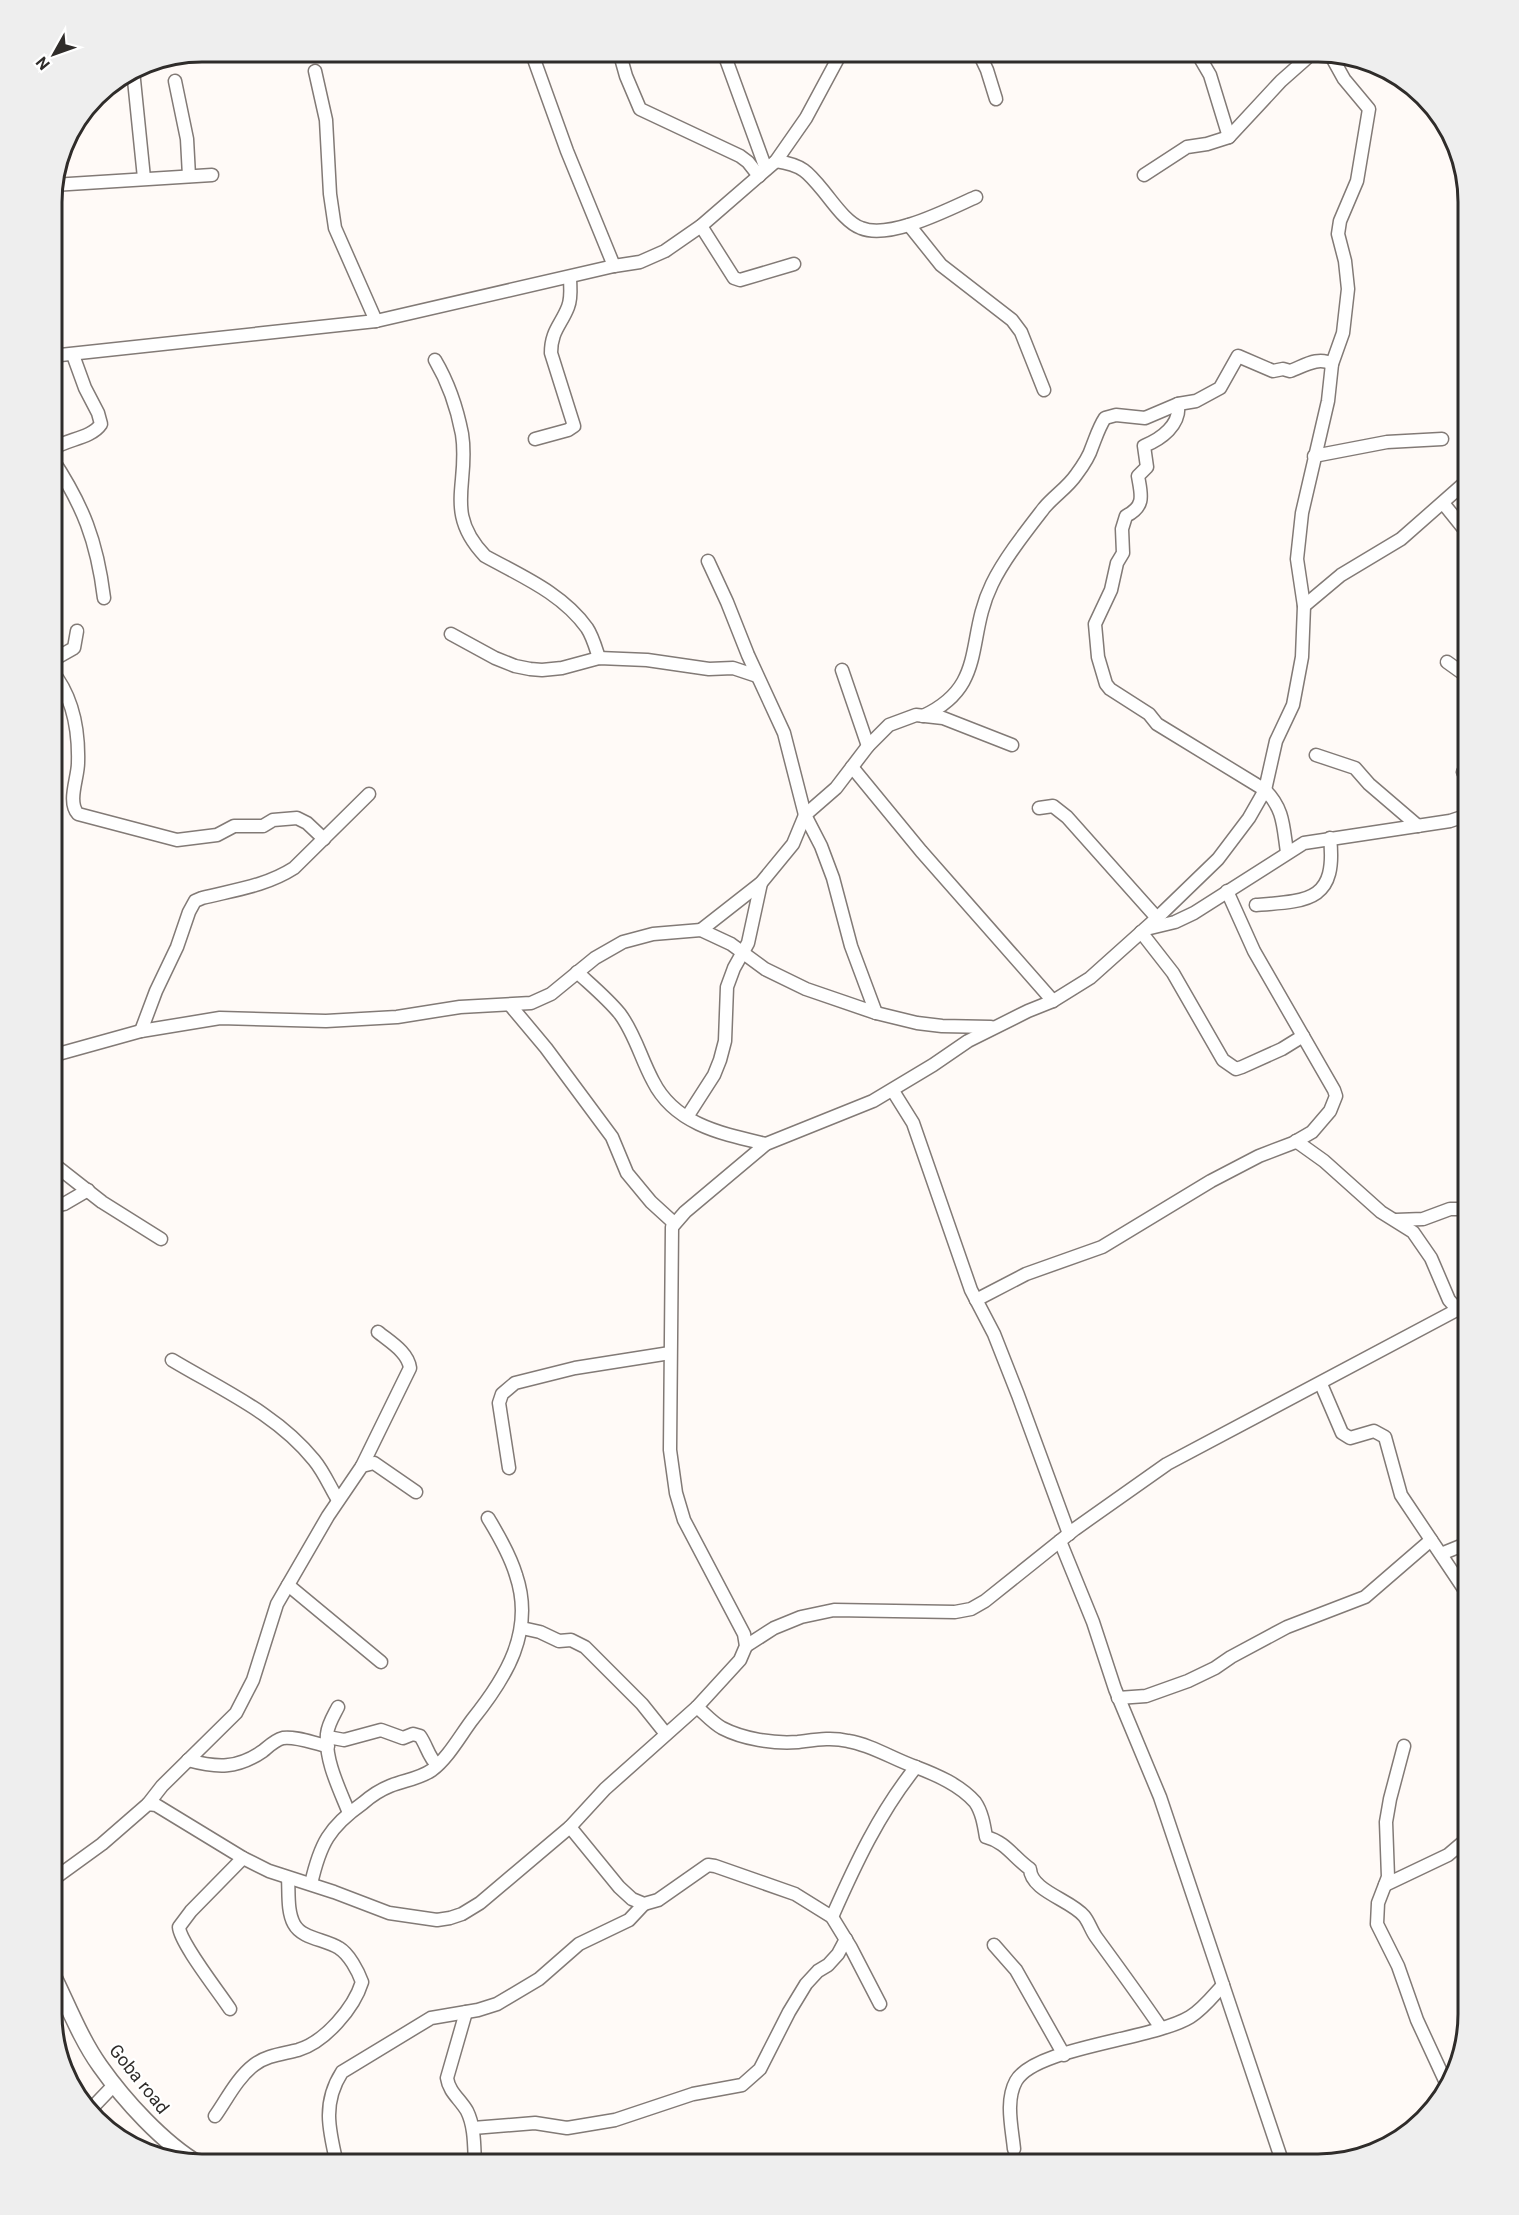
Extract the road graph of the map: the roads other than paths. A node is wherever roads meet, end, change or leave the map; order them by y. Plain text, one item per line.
1 (535, 62) edge
2 (623, 62) edge
3 (727, 62) edge
4 (836, 62) edge
5 (983, 62) edge
6 (1202, 62) edge
7 (1302, 62) edge
8 (1335, 63) edge
9 (315, 71) dead end
10 (134, 79) edge
11 (175, 81) dead end
12 (996, 99) dead end
13 (1229, 137) junction
14 (767, 168) junction
15 (212, 175) dead end
16 (1144, 175) dead end
17 (189, 176) junction
18 (144, 178) junction
19 (63, 184) edge
20 (976, 197) dead end
21 (909, 225) junction
22 (701, 226) junction
23 (795, 264) dead end
24 (614, 266) junction
25 (570, 277) junction
26 (376, 321) junction
27 (74, 355) junction
28 (62, 356) edge
29 (435, 360) dead end
30 (1332, 364) junction
31 (1044, 390) dead end
32 (1178, 404) junction
33 (534, 439) dead end
34 (1442, 439) dead end
35 (62, 444) edge
36 (1314, 456) junction
37 (62, 474) edge
38 (1457, 490) edge
39 (1443, 503) junction
40 (1457, 520) edge
41 (708, 561) dead end
42 (104, 598) dead end
43 (1304, 606) junction
44 (78, 631) dead end
45 (451, 634) dead end
46 (62, 655) edge
47 (599, 658) junction
48 (1447, 662) dead end
49 (1457, 669) edge
50 (842, 670) dead end
51 (757, 676) junction
52 (62, 685) edge
53 (923, 716) junction
54 (1012, 745) dead end
55 (868, 746) junction
56 (1316, 755) dead end
57 (852, 767) junction
58 (1265, 790) junction
59 (369, 794) dead end
60 (1039, 808) dead end
61 (805, 815) junction
62 (1457, 819) edge
63 (1418, 826) junction
64 (1330, 838) junction
65 (324, 839) junction
66 (1287, 852) junction
67 (761, 883) junction
68 (1227, 891) junction
69 (1256, 905) dead end
70 (1157, 918) junction
71 (701, 930) junction
72 (1143, 930) junction
73 (742, 953) junction
74 (577, 972) junction
75 (1053, 1001) junction
76 (510, 1005) junction
77 (876, 1013) junction
78 (995, 1027) junction
79 (141, 1031) junction
80 (1303, 1036) junction
81 (62, 1053) edge
82 (893, 1090) junction
83 (687, 1117) junction
84 (1296, 1141) junction
85 (766, 1144) junction
86 (62, 1170) edge
87 (88, 1190) junction
88 (62, 1204) edge
89 (1457, 1209) edge
90 (1391, 1220) junction
91 (674, 1222) junction
92 (161, 1239) dead end
93 (976, 1300) junction
94 (1457, 1304) edge
95 (1457, 1310) edge
96 (378, 1332) dead end
97 (670, 1353) junction
98 (172, 1360) dead end
99 (1321, 1384) junction
100 (362, 1466) junction
101 (509, 1468) dead end
102 (416, 1492) dead end
103 (338, 1500) junction
104 (489, 1518) dead end
105 (1065, 1537) junction
106 (1431, 1540) junction
107 (1457, 1548) edge
108 (1441, 1554) junction
109 (1457, 1578) edge
110 (288, 1585) junction
111 (522, 1628) junction
112 (746, 1646) junction
113 (381, 1662) dead end
114 (1118, 1698) junction
115 (338, 1707) dead end
116 (697, 1707) junction
117 (666, 1734) junction
118 (328, 1742) junction
119 (1404, 1746) dead end
120 (188, 1760) junction
121 (437, 1765) junction
122 (916, 1767) junction
123 (148, 1804) junction
124 (349, 1813) junction
125 (570, 1827) junction
126 (1457, 1847) edge
127 (243, 1858) junction
128 (62, 1873) edge
129 (288, 1878) junction
130 (310, 1884) junction
131 (1385, 1885) junction
132 (644, 1904) junction
133 (832, 1917) junction
134 (846, 1938) junction
135 (994, 1945) dead end
136 (1223, 1985) junction
137 (62, 1992) edge
138 (880, 2004) dead end
139 (230, 2009) dead end
140 (466, 2012) junction
141 (1161, 2028) junction
142 (1064, 2055) junction
143 (1443, 2076) edge
144 (115, 2084) junction
145 (95, 2105) edge
146 (215, 2116) dead end
147 (473, 2128) junction
148 (1014, 2149) dead end
149 (182, 2152) edge
150 (335, 2153) edge
151 (474, 2153) edge
152 (1280, 2154) edge

1 - 24 street
2 - 14 street
3 - 14 street
4 - 14 street
5 - 12 street
6 - 13 street
7 - 13 street
8 - 30 street
9 - 26 street
10 - 18 street
11 - 17 street
13 - 16 street
14 - 21 street
14 - 22 street
15 - 17 street
17 - 18 street
18 - 19 street
20 - 21 street
21 - 31 street
22 - 23 street
22 - 24 street
24 - 25 street
25 - 26 street
25 - 33 street
26 - 27 street
27 - 28 street
27 - 35 street
29 - 47 street
30 - 32 street
30 - 36 street
32 - 53 street
32 - 58 street
34 - 36 street
36 - 43 street
37 - 42 street
38 - 39 street
39 - 40 street
39 - 43 street
41 - 51 street
43 - 58 street
44 - 46 street
45 - 47 street
47 - 51 street
48 - 49 street
50 - 55 street
51 - 61 street
52 - 65 street
53 - 54 street
53 - 55 street
55 - 57 street
56 - 63 street
57 - 61 street
57 - 75 street
58 - 66 street
58 - 70 street
59 - 65 street
60 - 70 street
61 - 67 street
61 - 77 street
62 - 63 street
63 - 64 street
64 - 66 street
64 - 69 street
65 - 79 street
66 - 68 street
67 - 71 street
67 - 73 street
68 - 72 street
68 - 80 street
70 - 72 street
71 - 73 street
71 - 74 street
72 - 75 street
72 - 80 street
73 - 77 street
73 - 83 street
74 - 76 street
74 - 83 street
75 - 78 street
76 - 79 street
76 - 91 street
77 - 78 street
78 - 82 street
79 - 81 street
80 - 84 street
82 - 85 street
82 - 93 street
83 - 85 street
84 - 90 street
84 - 93 street
85 - 91 street
86 - 87 street
87 - 88 street
87 - 92 street
89 - 90 street
90 - 94 street
91 - 97 street
93 - 105 street
95 - 99 street
96 - 100 street
97 - 101 street
97 - 112 street
98 - 103 street
99 - 105 street
99 - 106 street
100 - 102 street
100 - 103 street
103 - 110 street
104 - 111 street
105 - 112 street
105 - 114 street
106 - 108 street
106 - 114 street
107 - 108 street
108 - 109 street
110 - 113 street
110 - 120 street
111 - 117 street
111 - 121 street
112 - 116 street
114 - 136 street
115 - 118 street
116 - 117 street
116 - 122 street
117 - 125 street
118 - 120 street
118 - 121 street
118 - 124 street
119 - 131 street
120 - 123 street
121 - 124 street
122 - 133 street
122 - 141 street
123 - 127 street
123 - 128 street
124 - 130 street
125 - 130 street
125 - 132 street
126 - 131 street
127 - 129 street
127 - 139 street
129 - 130 street
129 - 146 street
131 - 143 street
132 - 133 street
132 - 140 street
133 - 134 street
134 - 138 street
134 - 147 street
135 - 142 street
136 - 141 street
136 - 152 street
137 - 144 street, Goba road
140 - 147 street
140 - 150 street
141 - 142 street
142 - 148 street
144 - 145 street
144 - 149 street, Goba road
147 - 151 street

